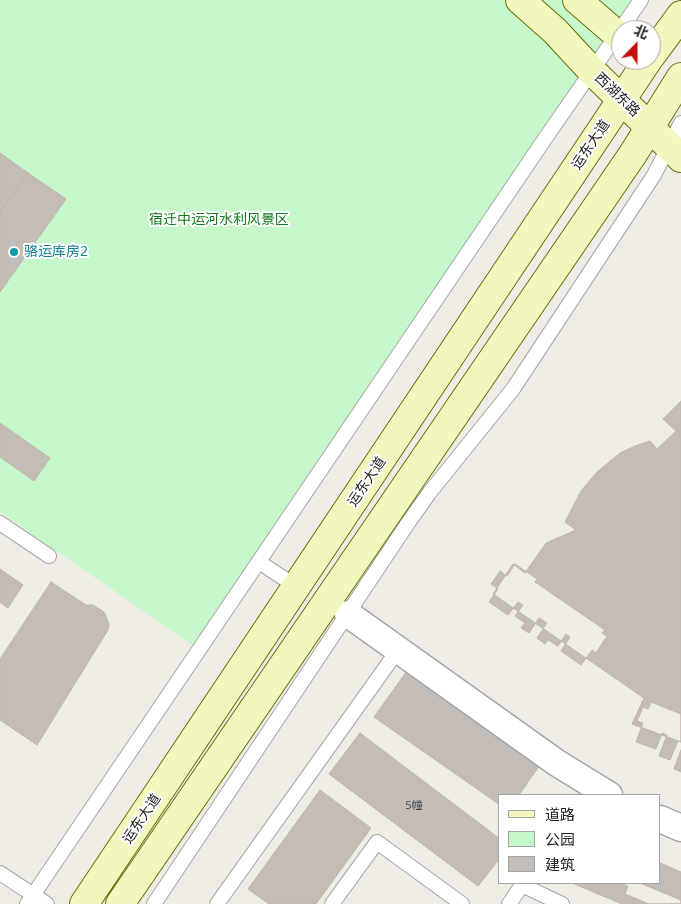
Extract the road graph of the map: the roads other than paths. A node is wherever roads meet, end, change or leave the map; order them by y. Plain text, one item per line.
1 (520, 0) edge
2 (577, 0) edge
3 (641, 0) edge
4 (681, 15) edge
5 (629, 20) edge
6 (611, 30) edge
7 (661, 42) edge
8 (611, 47) edge
9 (642, 70) edge
10 (659, 70) edge
11 (592, 71) junction
12 (678, 88) edge
13 (622, 100) junction
14 (670, 138) edge
15 (0, 523) edge
16 (49, 556) dead end
17 (259, 562) junction
18 (297, 587) junction
19 (348, 614) junction
20 (398, 650) junction
21 (607, 794) edge
22 (661, 819) edge
23 (681, 828) edge
24 (0, 873) edge
25 (30, 900) edge
26 (47, 904) edge
27 (84, 904) edge
28 (120, 904) edge
29 (154, 904) edge
30 (217, 904) edge
31 (332, 904) edge
32 (462, 904) edge
33 (509, 904) edge
34 (562, 904) edge

1 - 11 main road, 西湖东路
2 - 6 main road
3 - 5 lane
4 - 7 main road, 运东大道
8 - 11 lane
9 - 13 main road, 运东大道
10 - 12 main road
11 - 13 main road, 西湖东路
11 - 17 lane
12 - 14 main road
13 - 14 main road, 西湖东路
13 - 18 main road, 运东大道
14 - 19 lane
14 - 28 main road
15 - 16 lane
17 - 18 lane
17 - 25 lane
18 - 27 main road, 运东大道
19 - 20 street
19 - 29 lane
20 - 21 street
20 - 30 lane
22 - 23 street
24 - 25 lane
25 - 26 lane
31 - 32 lane
33 - 34 lane

